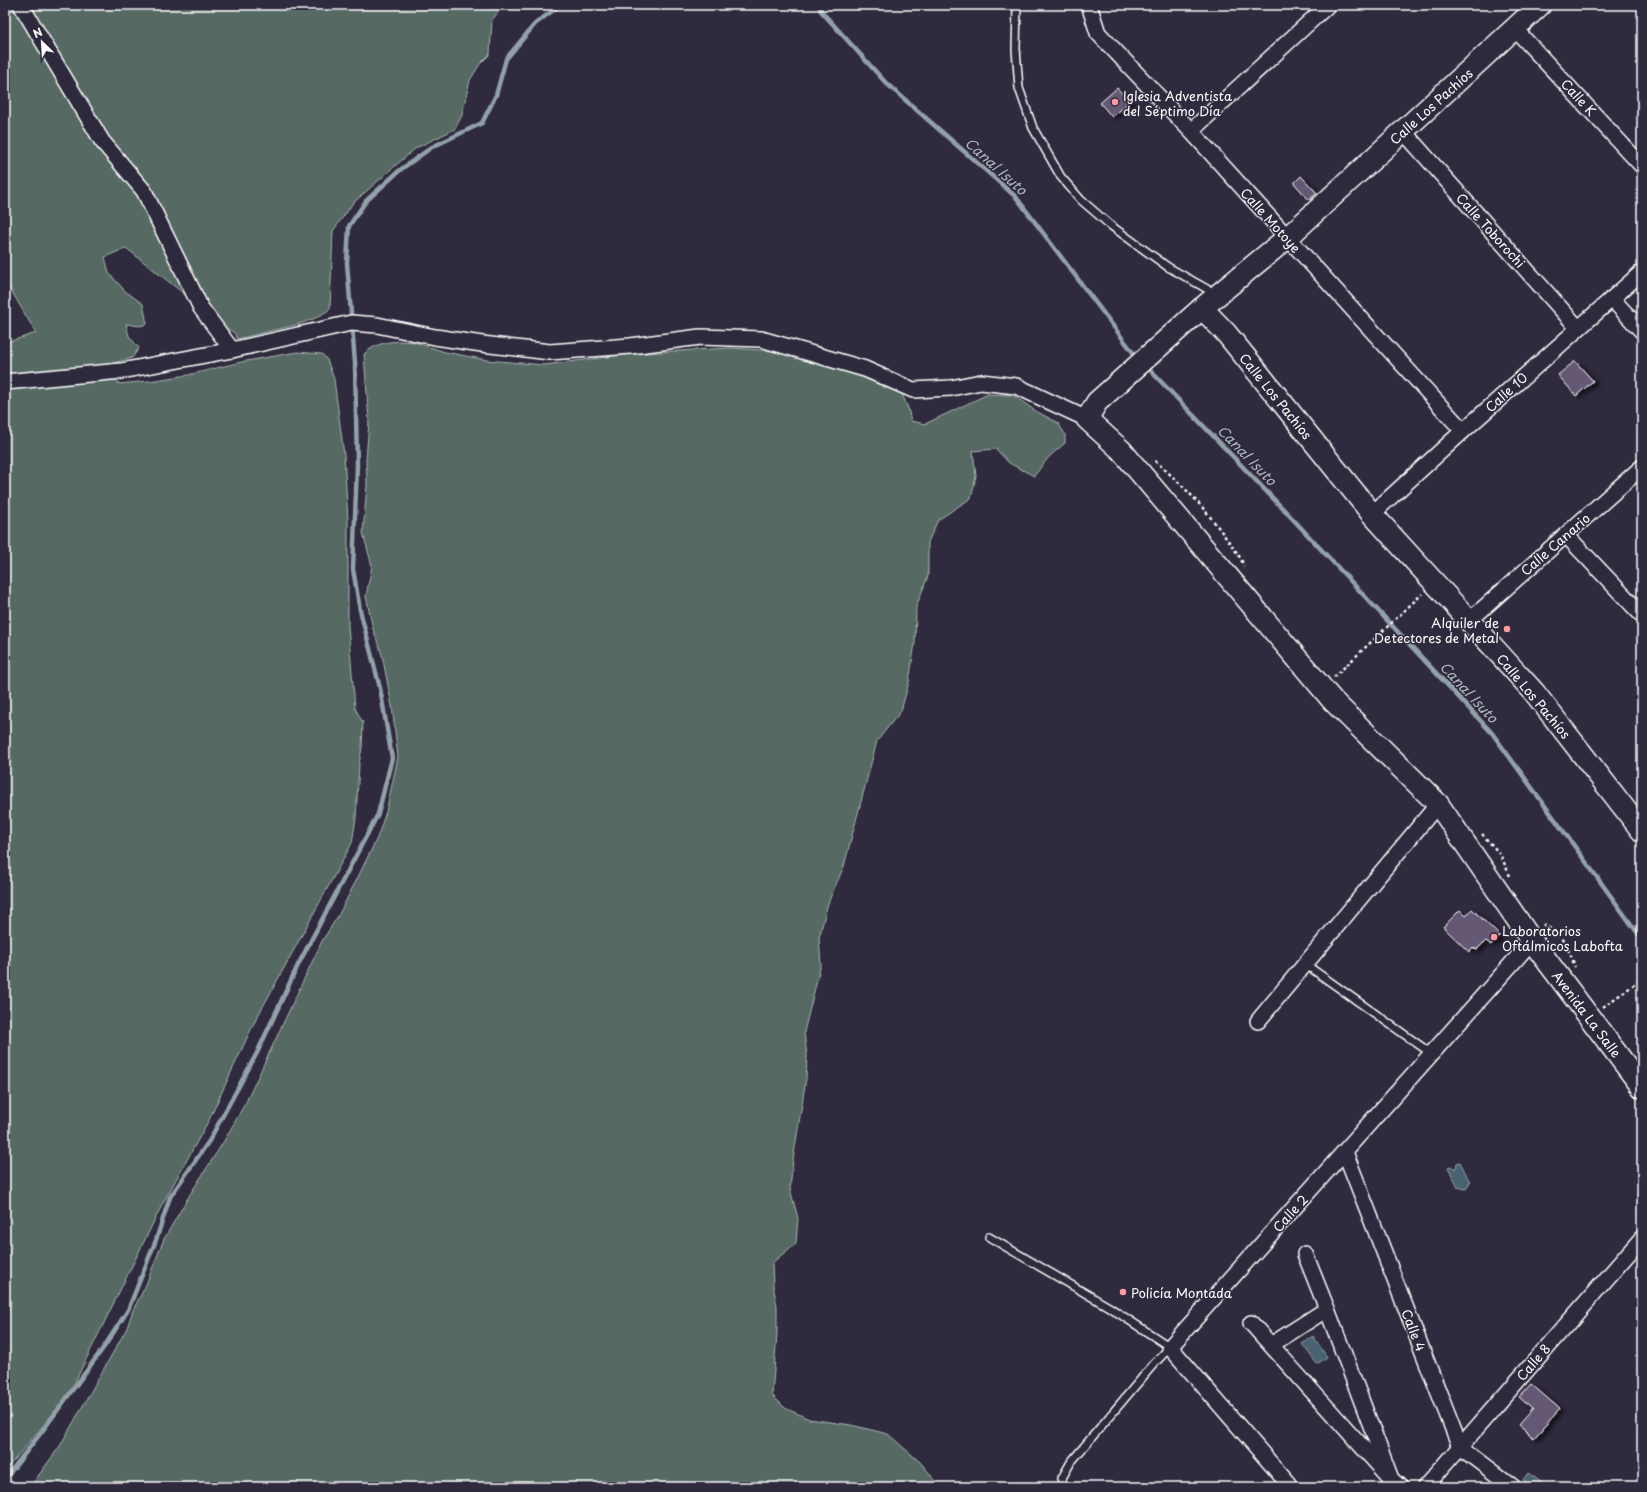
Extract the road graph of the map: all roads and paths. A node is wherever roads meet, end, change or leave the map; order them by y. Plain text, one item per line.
1 (21, 5) edge
2 (1017, 5) edge
3 (1328, 5) edge
4 (1540, 5) edge
5 (1095, 8) edge
6 (1515, 29) junction
7 (1191, 131) junction
8 (1403, 131) junction
9 (1642, 166) edge
10 (1287, 238) junction
11 (1642, 272) edge
12 (1612, 299) junction
13 (1210, 301) junction
14 (1578, 328) junction
15 (1642, 331) edge
16 (232, 350) junction
17 (5, 382) edge
18 (1092, 411) junction
19 (1463, 431) junction
20 (1642, 467) edge
21 (1372, 514) junction
22 (1566, 535) junction
23 (1433, 582) junction
24 (1642, 616) edge
25 (1469, 621) junction
26 (1348, 664) dead end
27 (1438, 804) junction
28 (1642, 831) edge
29 (1532, 941) junction
30 (1305, 964) junction
31 (1642, 979) edge
32 (1589, 1017) junction
33 (1258, 1021) dead end
34 (1432, 1054) junction
35 (1642, 1087) edge
36 (1345, 1152) junction
37 (990, 1236) dead end
38 (1642, 1238) edge
39 (1305, 1254) dead end
40 (1328, 1309) junction
41 (1251, 1323) dead end
42 (1271, 1345) junction
43 (1170, 1347) junction
44 (1460, 1447) junction
45 (1395, 1483) edge
46 (1061, 1487) edge
47 (1291, 1487) edge
48 (1425, 1487) edge
49 (1513, 1487) edge

1 - 16 street
2 - 13 lane
3 - 7 street
4 - 6 street, Calle Los Pachíos
5 - 7 street, Calle Motoye
6 - 8 street, Calle Los Pachíos
6 - 9 street, Calle K
7 - 10 street, Calle Motoye
8 - 10 street, Calle Los Pachíos
8 - 14 street, Calle Toborochi
10 - 13 street, Calle Los Pachíos
10 - 19 street, Calle Motoye
11 - 12 street, Calle 10
12 - 14 street, Calle 10
12 - 15 street
13 - 18 street
13 - 21 street, Calle Los Pachíos
14 - 19 street, Calle 10
16 - 17 street
16 - 18 street
18 - 27 street, Avenida La Salle
19 - 21 street, Calle 10
20 - 22 street, Calle Canario
21 - 23 street, Calle Los Pachíos
22 - 24 street
22 - 25 street, Calle Canario
23 - 25 street, Calle Los Pachíos
23 - 26 path
25 - 28 street, Calle Los Pachíos
27 - 29 street, Avenida La Salle
27 - 30 street
29 - 32 street, Avenida La Salle
29 - 34 street, Calle 2
30 - 33 street
30 - 34 lane
31 - 32 path
32 - 35 street, Avenida La Salle
34 - 36 street, Calle 2
36 - 43 street, Calle 2
36 - 44 street, Calle 4
37 - 43 lane
38 - 44 street, Calle 8
39 - 40 street
40 - 42 street
40 - 45 street
41 - 42 street
42 - 45 street
43 - 46 lane
43 - 47 street
44 - 48 street, Calle 8
44 - 49 street

